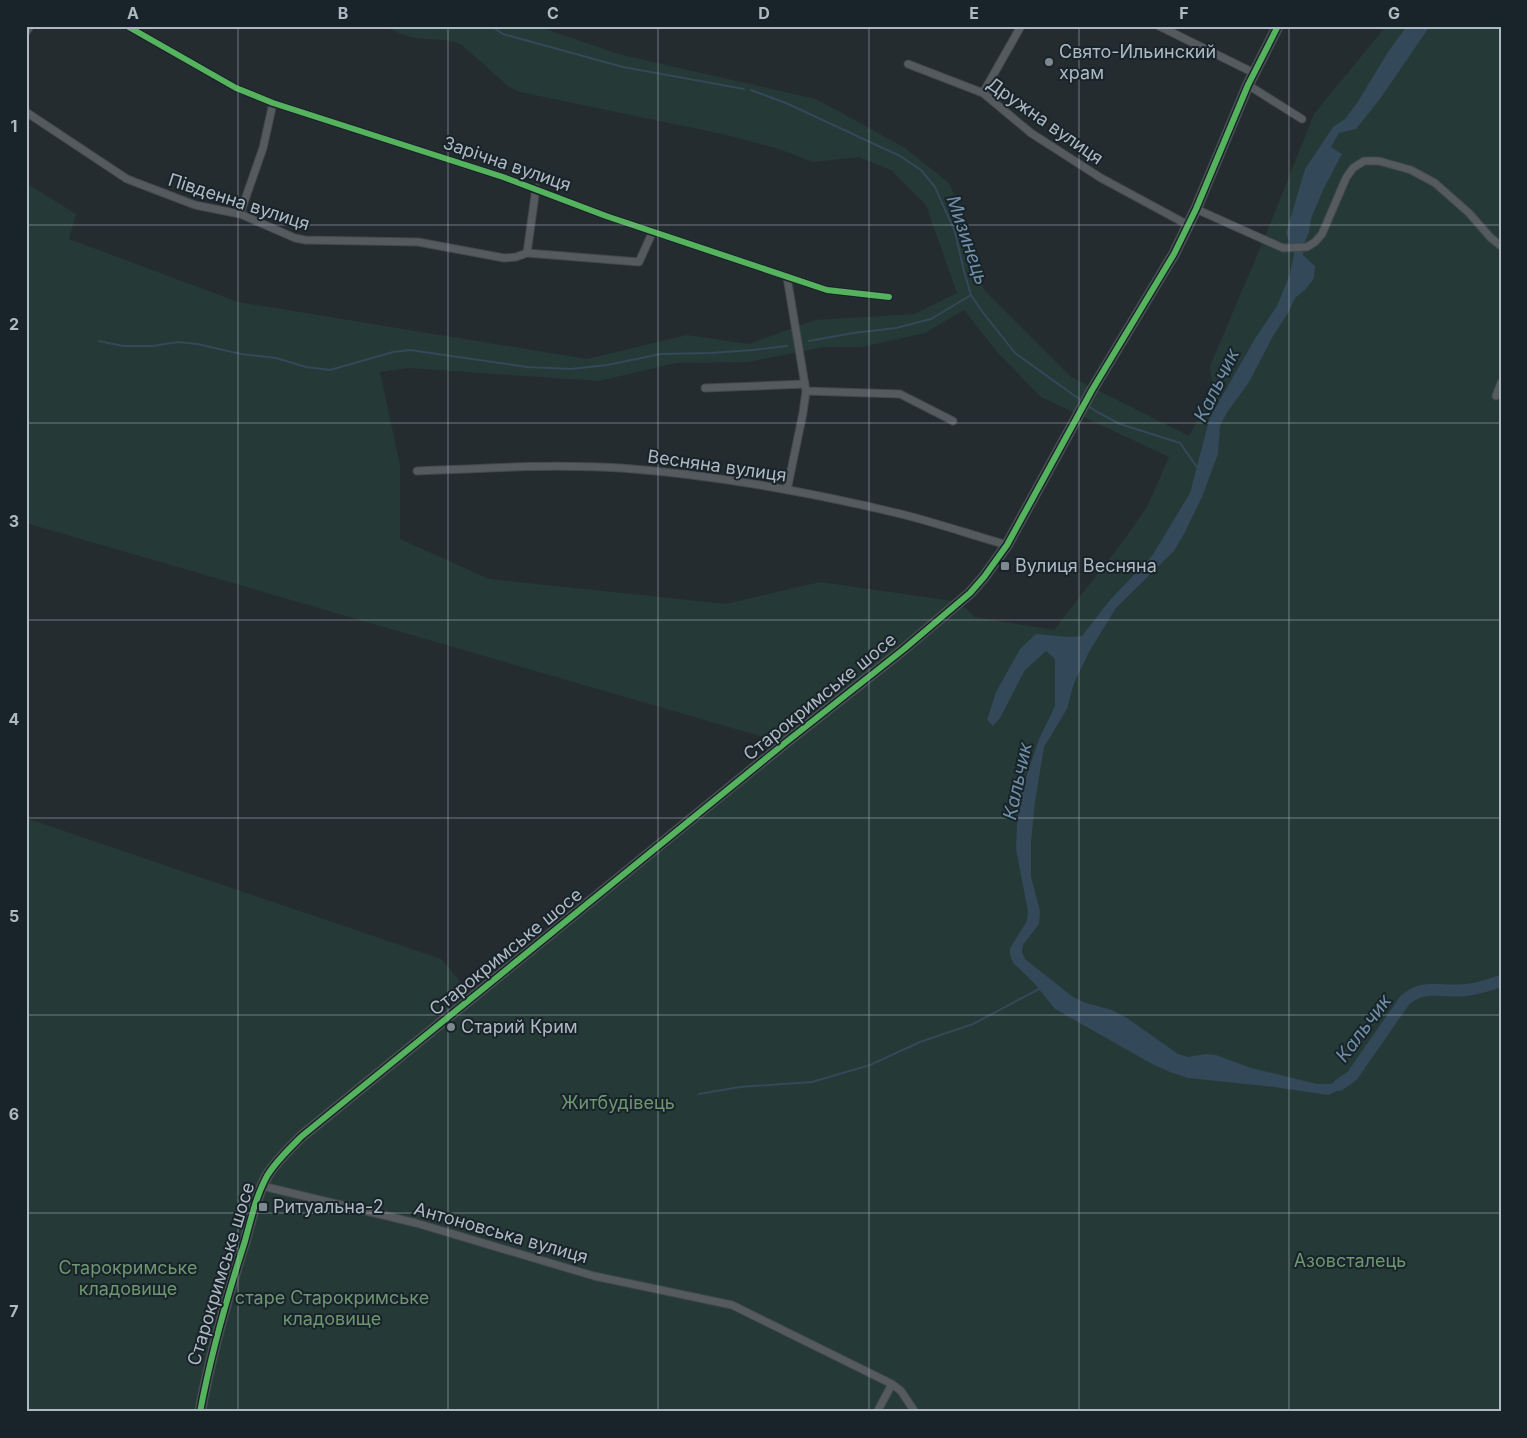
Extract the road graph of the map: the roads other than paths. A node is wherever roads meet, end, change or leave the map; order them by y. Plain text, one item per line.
1 (30, 26) edge
2 (127, 26) edge
3 (1020, 26) edge
4 (1159, 26) edge
5 (1278, 26) edge
6 (26, 32) edge
7 (908, 64) dead end
8 (1254, 73) junction
9 (1248, 85) junction
10 (982, 93) junction
11 (273, 103) junction
12 (26, 112) edge
13 (1302, 119) dead end
14 (536, 188) junction
15 (1196, 209) junction
16 (240, 214) junction
17 (1188, 225) junction
18 (653, 232) junction
19 (1501, 246) edge
20 (527, 253) junction
21 (787, 276) junction
22 (889, 297) dead end
23 (1501, 383) edge
24 (805, 387) junction
25 (705, 388) dead end
26 (1496, 396) dead end
27 (953, 422) dead end
28 (417, 471) dead end
29 (787, 490) junction
30 (1007, 545) junction
31 (262, 1186) junction
32 (892, 1384) junction
33 (200, 1412) edge
34 (877, 1412) edge
35 (915, 1412) edge

1 - 6 street
2 - 11 street, Зарічна вулиця
3 - 10 street
4 - 8 street
5 - 8 street, Старокримське шосе
7 - 10 street, Дружна вулиця
8 - 9 street, Старокримське шосе
9 - 13 street
9 - 15 street, Старокримське шосе
10 - 17 street, Дружна вулиця
11 - 14 street, Зарічна вулиця
11 - 16 street
12 - 16 street, Південна вулиця
14 - 18 street, Зарічна вулиця
14 - 20 street
15 - 17 street, Старокримське шосе
15 - 19 street
16 - 20 street, Південна вулиця
17 - 30 street, Старокримське шосе
18 - 20 street, Південна вулиця
18 - 21 street, Зарічна вулиця
21 - 22 street, Зарічна вулиця
21 - 24 street
23 - 26 street
24 - 25 street
24 - 27 street
24 - 29 street
28 - 29 street, Весняна вулиця
29 - 30 street, Весняна вулиця
30 - 31 street, Старокримське шосе
31 - 32 street, Антоновська вулиця
31 - 33 street, Старокримське шосе
32 - 34 street
32 - 35 street

